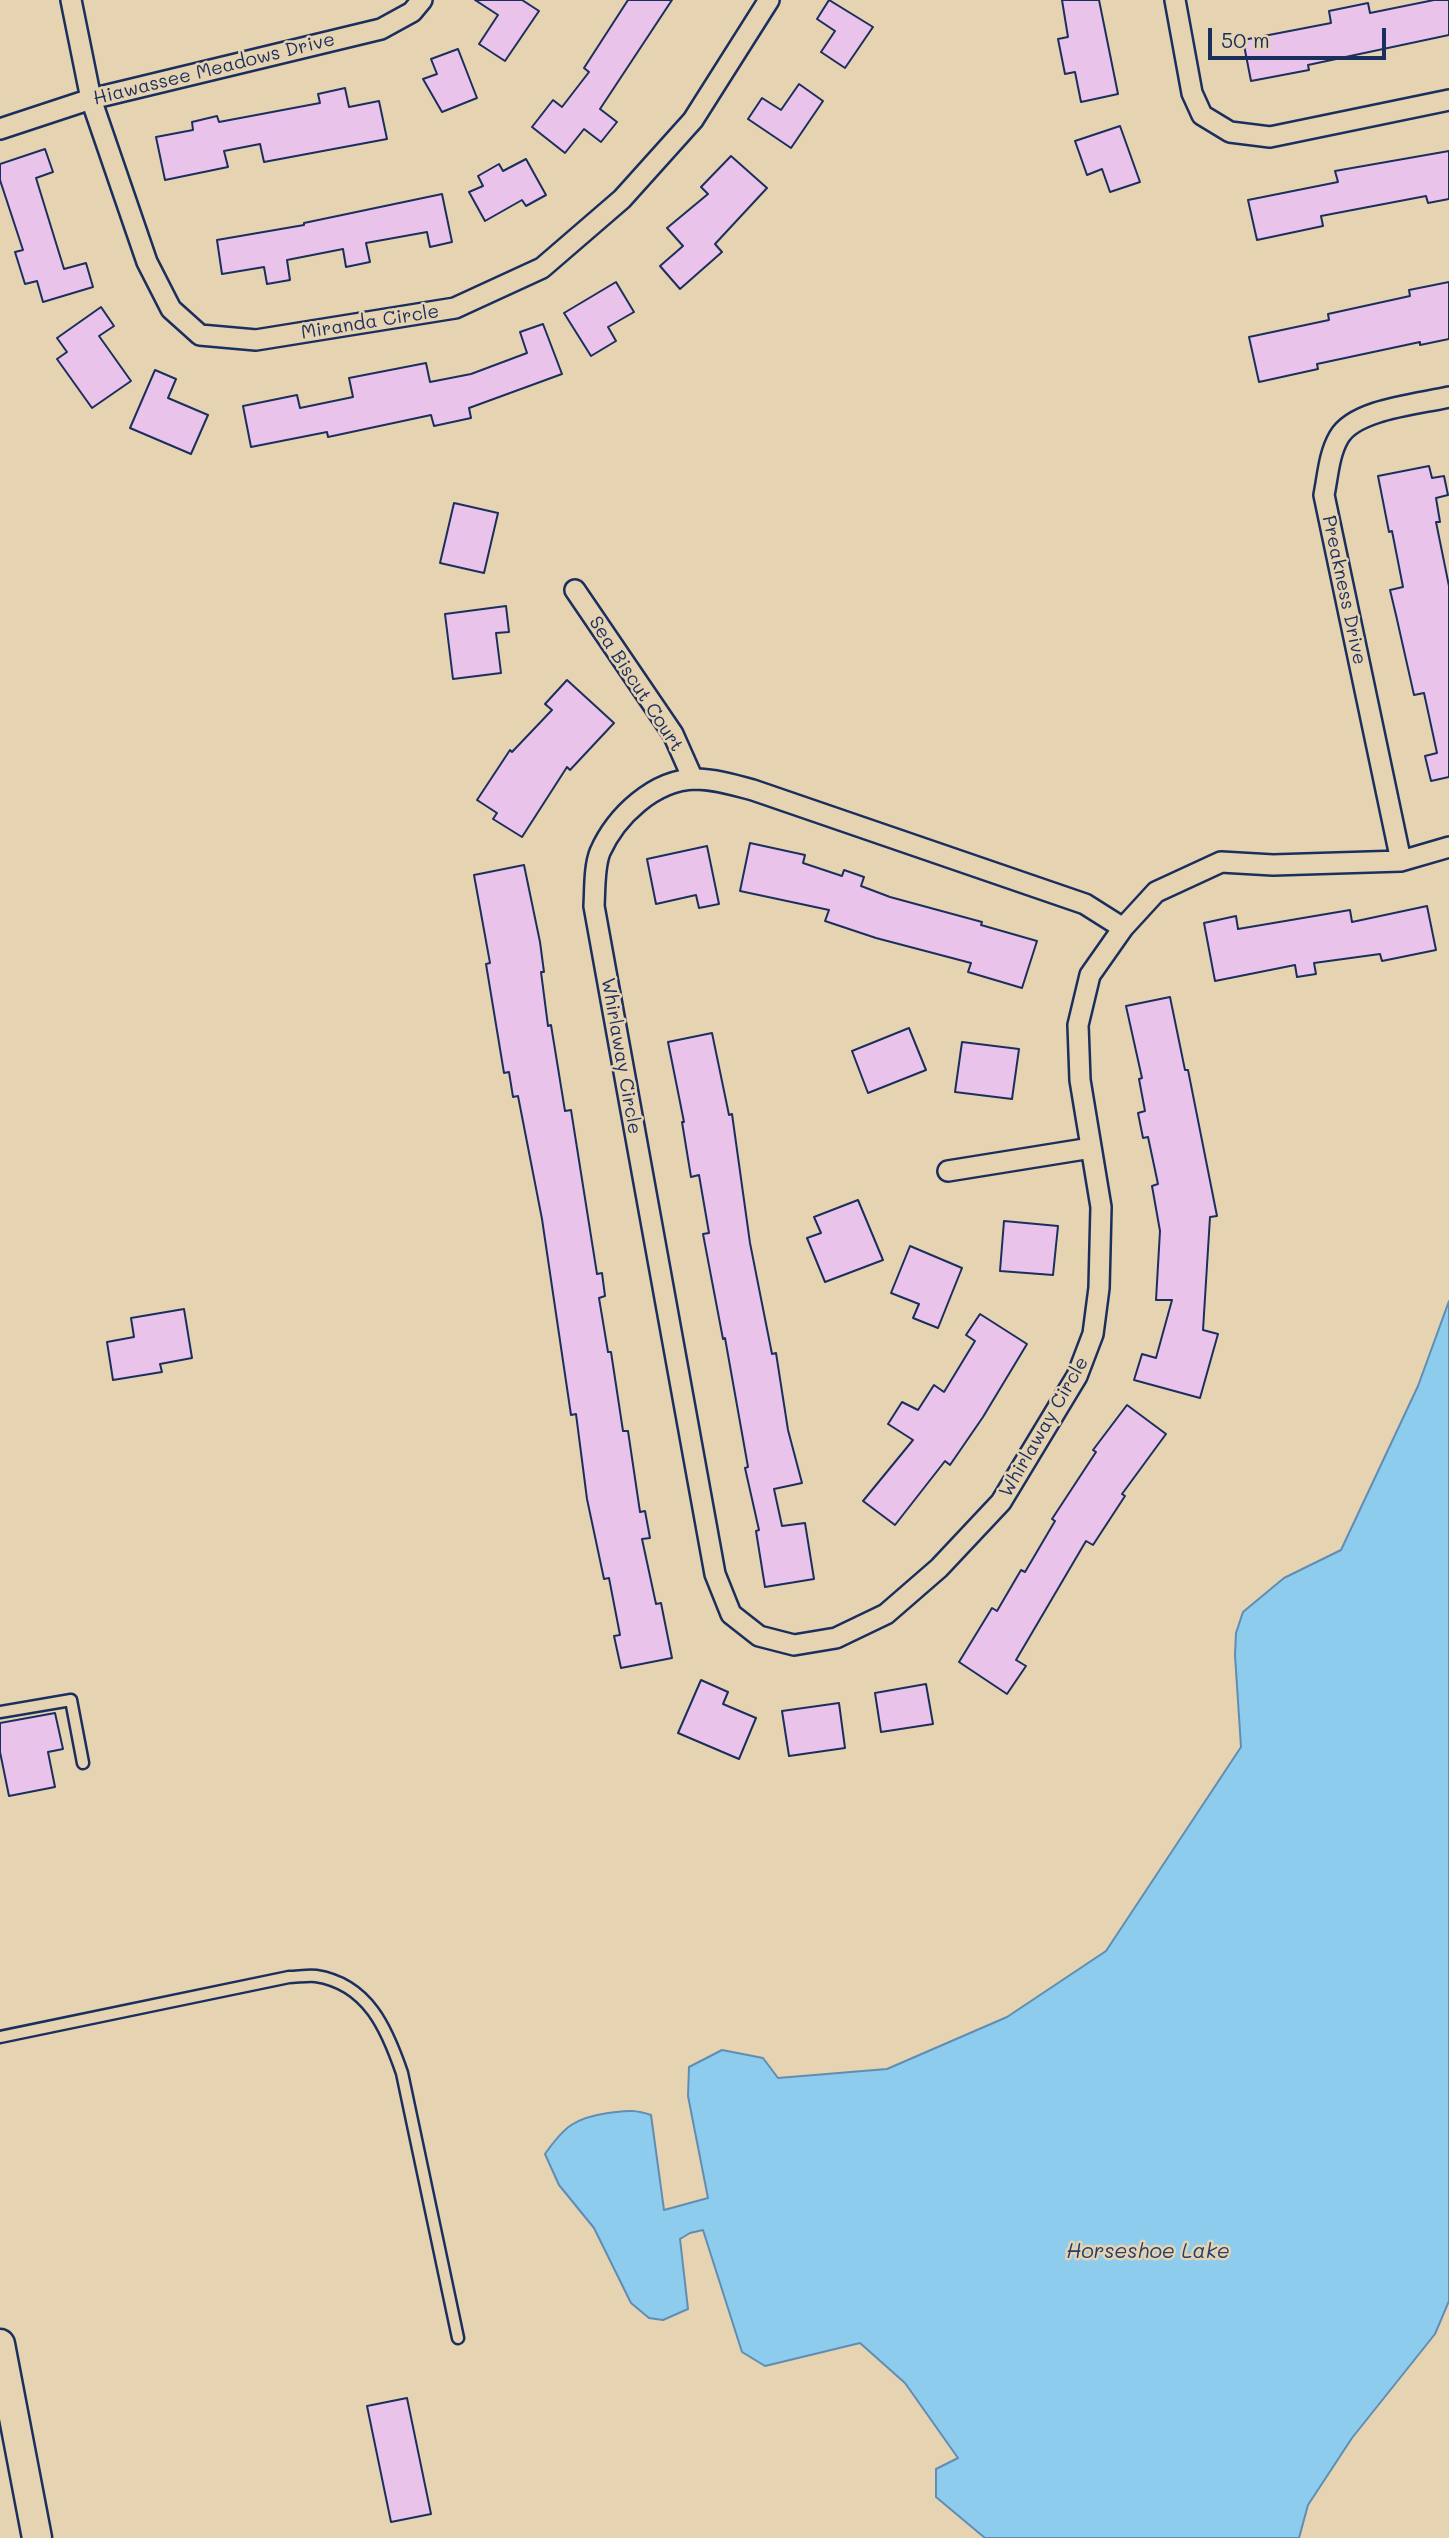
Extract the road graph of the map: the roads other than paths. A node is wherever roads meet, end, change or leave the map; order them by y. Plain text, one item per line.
1 (71, 0) edge
2 (422, 0) edge
3 (769, 0) edge
4 (1175, 0) edge
5 (91, 99) junction
6 (1449, 100) edge
7 (0, 129) edge
8 (1449, 397) edge
9 (575, 590) dead end
10 (693, 779) junction
11 (1449, 848) edge
12 (1401, 861) junction
13 (1123, 928) junction
14 (1091, 1147) junction
15 (948, 1171) dead end
16 (0, 1712) edge
17 (83, 1763) dead end
18 (0, 2037) edge
19 (458, 2339) dead end
20 (1, 2354) edge
21 (37, 2538) edge

1 - 5 street, Miranda Circle
2 - 5 street, Hiawassee Meadows Drive
3 - 5 street, Miranda Circle
4 - 6 street
5 - 7 street, Hiawassee Meadows Drive
8 - 12 street, Preakness Drive
9 - 10 street, Sea Biscut Court
10 - 13 street, Whirlaway Circle
10 - 14 street, Whirlaway Circle
11 - 12 street
12 - 13 street
13 - 14 street, Whirlaway Circle
14 - 15 street
16 - 17 lane
18 - 19 lane
20 - 21 street

